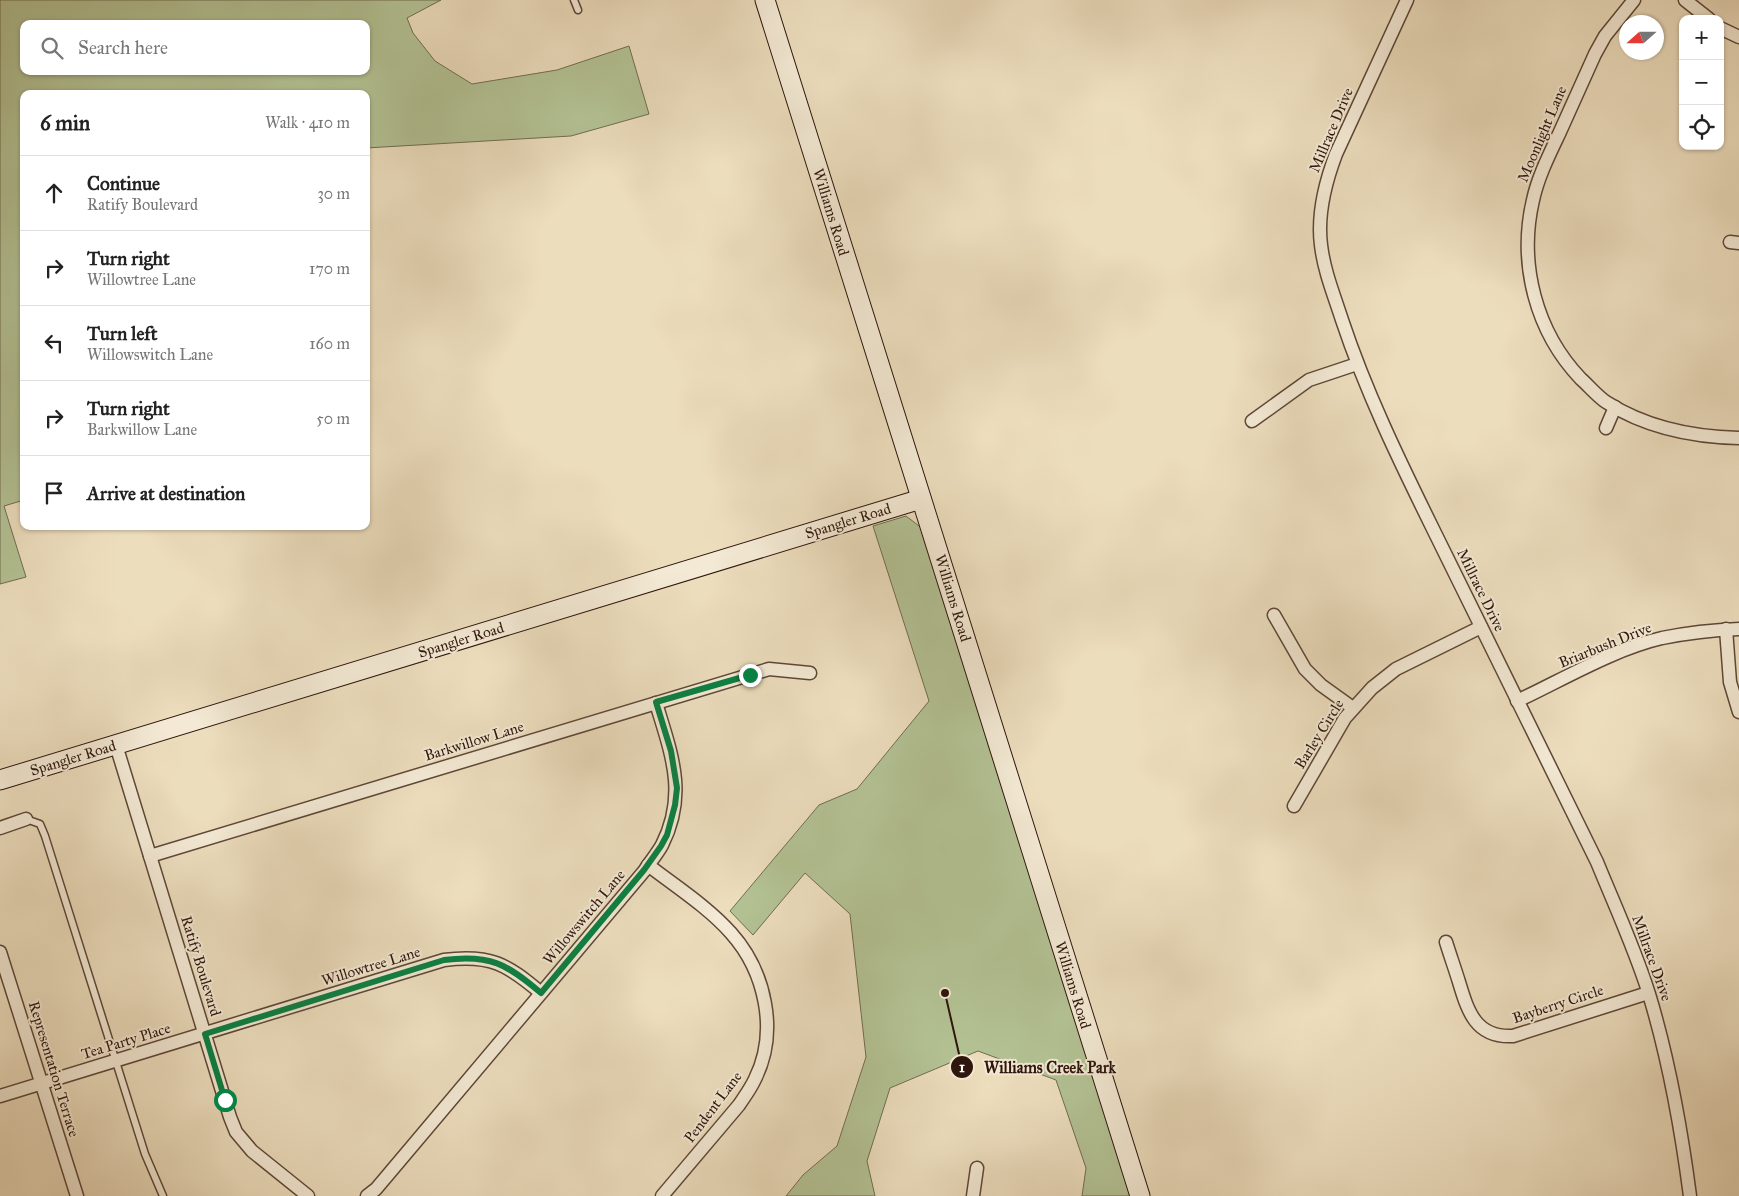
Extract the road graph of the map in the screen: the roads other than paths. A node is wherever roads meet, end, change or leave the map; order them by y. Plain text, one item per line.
1 (574, 0) edge
2 (765, 0) edge
3 (1407, 0) edge
4 (1634, 0) edge
5 (1685, 0) edge
6 (578, 10) dead end
7 (1704, 15) edge
8 (1724, 30) edge
9 (1739, 37) edge
10 (1357, 364) junction
11 (1615, 407) junction
12 (1252, 421) dead end
13 (1606, 428) dead end
14 (1739, 438) edge
15 (922, 499) junction
16 (1274, 615) dead end
17 (1481, 627) junction
18 (1733, 629) edge
19 (810, 673) dead end
20 (1517, 701) junction
21 (656, 702) junction
22 (1353, 708) junction
23 (1739, 712) edge
24 (116, 745) junction
25 (0, 780) edge
26 (1294, 806) dead end
27 (26, 820) joint
28 (0, 828) edge
29 (150, 856) junction
30 (648, 865) junction
31 (1446, 942) dead end
32 (0, 952) edge
33 (541, 993) junction
34 (1648, 993) junction
35 (205, 1034) junction
36 (117, 1061) junction
37 (41, 1084) junction
38 (0, 1096) edge
39 (977, 1168) dead end
40 (372, 1192) edge
41 (76, 1196) edge
42 (164, 1196) edge
43 (308, 1196) edge
44 (662, 1196) edge
45 (973, 1196) edge
46 (1140, 1196) edge
47 (1690, 1196) edge

1 - 6 lane
2 - 15 main road, Williams Road
3 - 10 street, Millrace Drive
4 - 11 street, Moonlight Lane
5 - 7 street
8 - 9 street
10 - 12 street
10 - 17 street, Millrace Drive
11 - 13 street
11 - 14 street, Moonlight Lane
15 - 24 main road, Spangler Road
15 - 46 main road, Williams Road
16 - 22 street
17 - 20 street, Millrace Drive
17 - 22 street, Barley Circle
18 - 20 street, Briarbush Drive
18 - 23 street
19 - 21 street, Barkwillow Lane
20 - 34 street, Millrace Drive
21 - 29 street, Barkwillow Lane
21 - 30 street, Willowswitch Lane
22 - 26 street, Barley Circle
24 - 25 main road, Spangler Road
24 - 29 street, Ratify Boulevard
27 - 28 street
27 - 36 lane
29 - 35 street, Ratify Boulevard
30 - 33 street, Willowswitch Lane
30 - 44 street, Pendent Lane
31 - 34 street, Bayberry Circle
32 - 37 street, Representation Terrace
33 - 35 street, Willowtree Lane
33 - 40 street, Willowswitch Lane
34 - 47 street, Millrace Drive
35 - 36 street, Tea Party Place
35 - 43 street, Ratify Boulevard
36 - 37 street, Tea Party Place
36 - 42 lane
37 - 38 street, Tea Party Place
37 - 41 street, Representation Terrace
39 - 45 street

